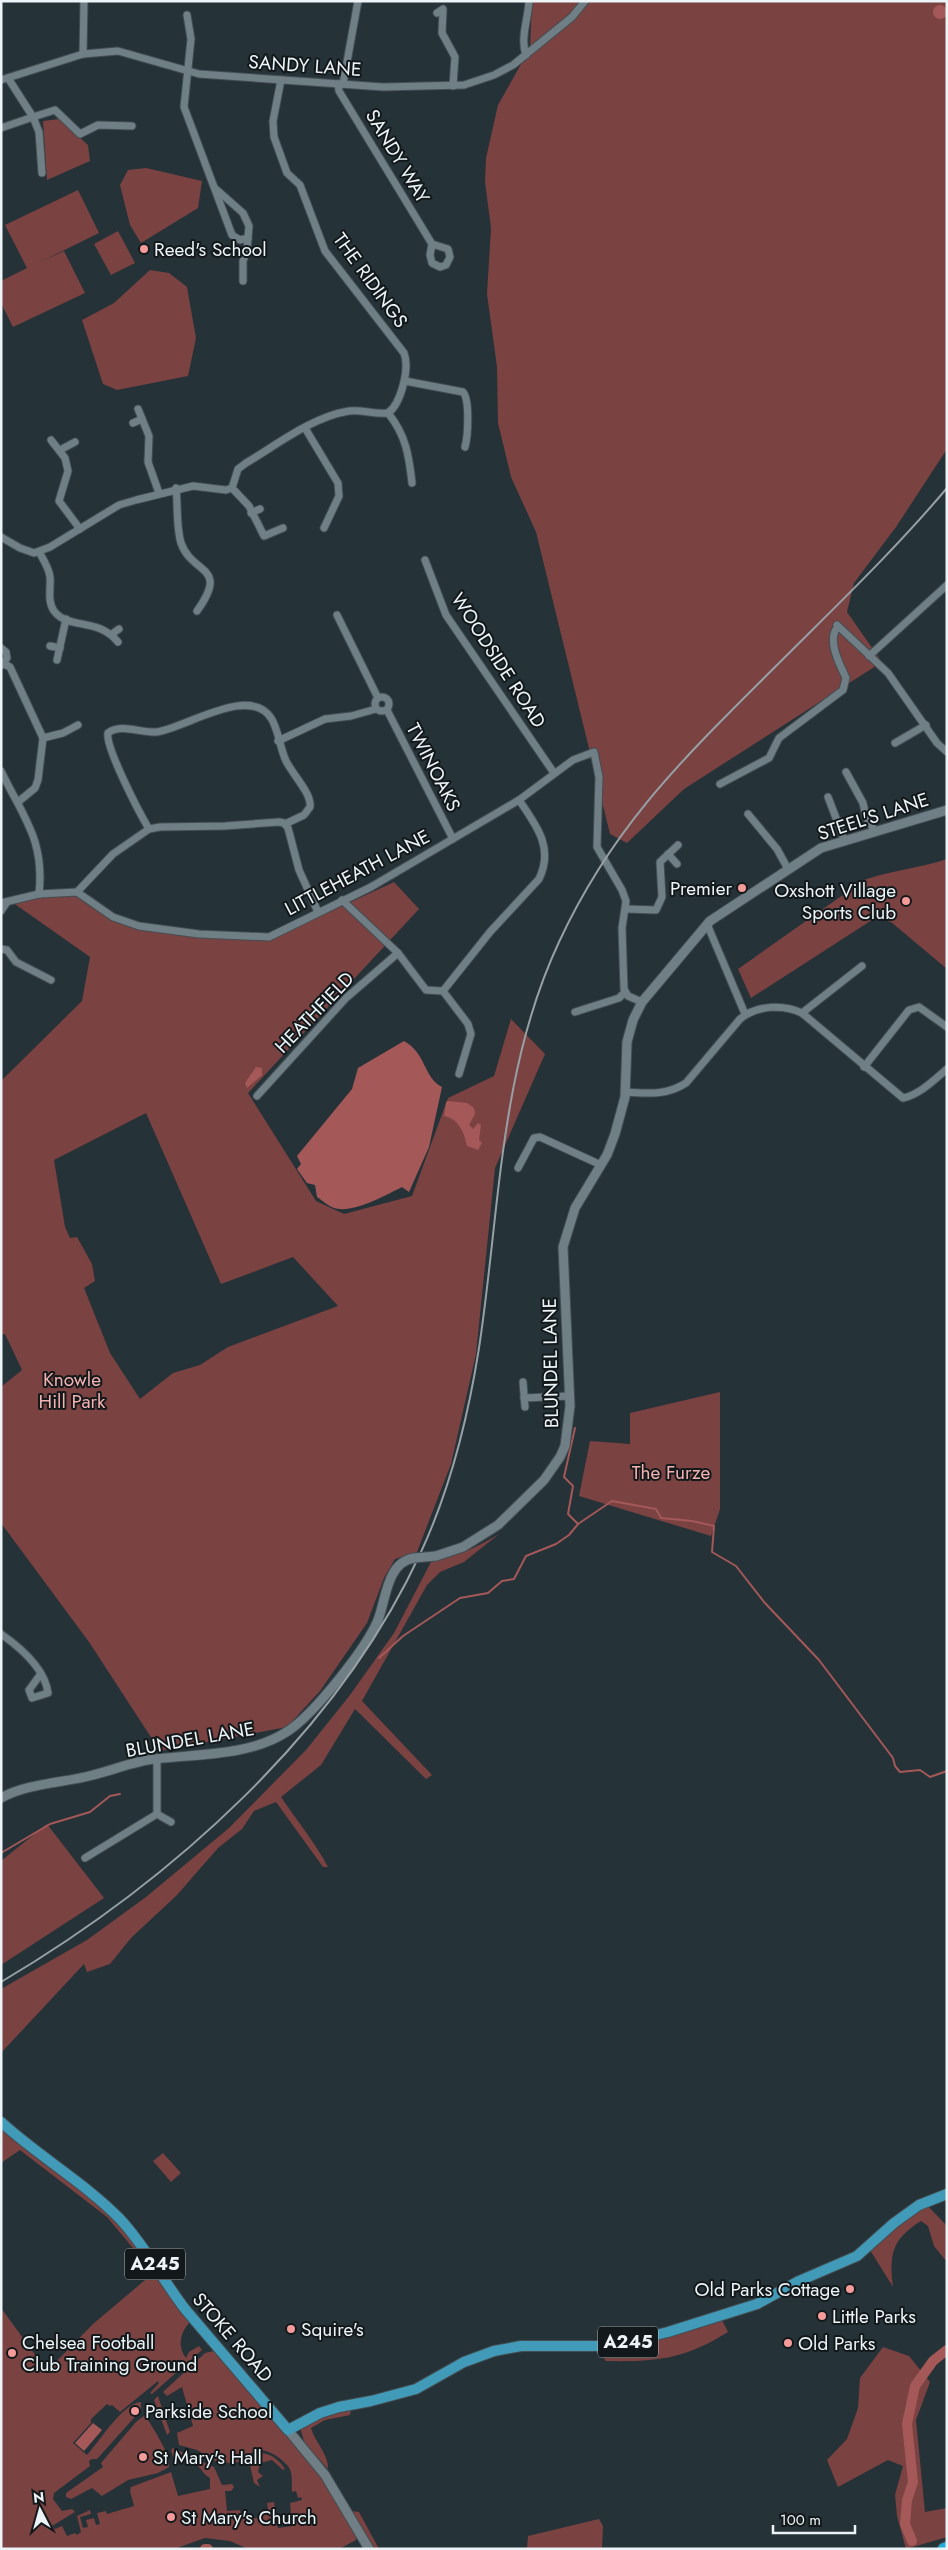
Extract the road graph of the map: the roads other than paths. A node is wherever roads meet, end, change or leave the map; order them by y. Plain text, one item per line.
1 (84, 1) edge
2 (358, 1) edge
3 (529, 1) edge
4 (586, 1) edge
5 (437, 13) dead end
6 (187, 14) dead end
7 (83, 54) junction
8 (526, 55) junction
9 (186, 70) junction
10 (5, 79) edge
11 (281, 80) junction
12 (341, 84) junction
13 (453, 86) junction
14 (33, 117) junction
15 (132, 126) dead end
16 (1, 128) edge
17 (42, 173) dead end
18 (216, 190) junction
19 (248, 238) junction
20 (432, 244) dead end
21 (243, 281) dead end
22 (405, 381) junction
23 (138, 410) dead end
24 (388, 413) junction
25 (142, 419) junction
26 (133, 423) dead end
27 (305, 428) junction
28 (51, 440) dead end
29 (75, 442) dead end
30 (465, 447) dead end
31 (60, 450) junction
32 (412, 483) dead end
33 (176, 488) junction
34 (232, 488) junction
35 (159, 493) junction
36 (260, 509) dead end
37 (251, 513) junction
38 (283, 528) dead end
39 (324, 528) dead end
40 (80, 529) junction
41 (1, 537) edge
42 (39, 552) junction
43 (425, 560) dead end
44 (947, 586) edge
45 (197, 611) dead end
46 (337, 615) dead end
47 (66, 619) junction
48 (120, 629) dead end
49 (112, 634) junction
50 (118, 642) dead end
51 (50, 646) dead end
52 (1, 648) edge
53 (60, 648) junction
54 (869, 656) junction
55 (57, 660) dead end
56 (3, 665) edge
57 (378, 698) junction
58 (376, 709) junction
59 (387, 710) junction
60 (78, 725) dead end
61 (926, 725) junction
62 (43, 738) junction
63 (278, 741) junction
64 (895, 744) dead end
65 (947, 752) edge
66 (1, 771) edge
67 (846, 772) dead end
68 (554, 773) junction
69 (720, 784) dead end
70 (828, 797) dead end
71 (519, 800) junction
72 (18, 802) junction
73 (947, 810) edge
74 (748, 814) dead end
75 (285, 824) junction
76 (149, 829) junction
77 (875, 831) junction
78 (453, 839) junction
79 (844, 839) junction
80 (678, 845) dead end
81 (668, 854) junction
82 (677, 864) dead end
83 (788, 869) junction
84 (78, 892) junction
85 (39, 894) junction
86 (342, 900) junction
87 (4, 902) edge
88 (626, 909) junction
89 (1, 911) edge
90 (318, 912) junction
91 (709, 923) junction
92 (1, 949) edge
93 (398, 953) junction
94 (862, 966) dead end
95 (51, 980) dead end
96 (443, 991) junction
97 (625, 992) junction
98 (642, 1002) junction
99 (575, 1012) dead end
100 (745, 1014) junction
101 (802, 1014) junction
102 (947, 1027) edge
103 (864, 1067) junction
104 (947, 1069) edge
105 (459, 1074) dead end
106 (625, 1092) junction
107 (257, 1096) dead end
108 (601, 1165) junction
109 (518, 1168) dead end
110 (523, 1382) dead end
111 (570, 1396) junction
112 (524, 1398) junction
113 (525, 1407) dead end
114 (1, 1634) edge
115 (40, 1674) dead end
116 (157, 1759) junction
117 (1, 1798) edge
118 (157, 1814) junction
119 (171, 1822) dead end
120 (85, 1858) dead end
121 (1, 2122) edge
122 (947, 2194) edge
123 (288, 2430) junction
124 (369, 2549) edge

1 - 7 street
2 - 12 street
3 - 8 street
4 - 8 street, SANDY LANE
5 - 13 street
6 - 9 street
7 - 9 street, SANDY LANE
7 - 10 street, SANDY LANE
8 - 13 street, SANDY LANE
9 - 11 street, SANDY LANE
9 - 18 street
10 - 14 street
11 - 12 street, SANDY LANE
11 - 22 street, THE RIDINGS
12 - 13 street, SANDY LANE
12 - 20 street, SANDY WAY
14 - 15 street
14 - 16 street
14 - 17 street
18 - 19 street
18 - 19 street
19 - 21 street
22 - 24 street, THE RIDINGS
22 - 30 street
23 - 25 street
24 - 27 street
24 - 32 street
25 - 26 street
25 - 35 street
27 - 34 street
27 - 39 street
28 - 31 street
29 - 31 street
31 - 40 street
33 - 34 street
33 - 35 street
33 - 45 street
34 - 37 street
35 - 40 street
36 - 37 street
37 - 38 street
40 - 42 street
41 - 42 street
42 - 47 street
43 - 68 street, WOODSIDE ROAD
44 - 54 street
46 - 57 street, TWINOAKS
47 - 49 street
47 - 53 street
48 - 49 street
49 - 50 street
51 - 53 street
52 - 56 street
53 - 55 street
54 - 61 street
54 - 69 street
56 - 62 street
57 - 58 street
57 - 59 street, TWINOAKS
58 - 59 street, TWINOAKS
58 - 63 street, TWINOAKS
59 - 78 street, TWINOAKS
60 - 62 street
61 - 64 street
61 - 65 street
62 - 72 street
63 - 75 street
63 - 76 street
66 - 72 street
67 - 77 street
68 - 71 street, LITTLEHEATH LANE
68 - 88 street, LITTLEHEATH LANE
70 - 79 street
71 - 78 street, LITTLEHEATH LANE
71 - 96 street
72 - 85 street
73 - 77 street, STEEL'S LANE
74 - 83 street
75 - 76 street
75 - 90 street
76 - 84 street
77 - 79 street, STEEL'S LANE
78 - 86 street, LITTLEHEATH LANE
79 - 83 street, STEEL'S LANE
80 - 81 street
81 - 82 street
81 - 88 street
83 - 91 street, STEEL'S LANE
84 - 85 street
84 - 90 street, LITTLEHEATH LANE
85 - 87 street
86 - 90 street, LITTLEHEATH LANE
86 - 93 street
87 - 89 street
88 - 97 street
91 - 98 street, BLUNDEL LANE
91 - 100 street
92 - 95 street
93 - 96 street
93 - 107 street, HEATHFIELD
94 - 101 street
96 - 105 street
97 - 98 street
97 - 99 street
98 - 106 street, BLUNDEL LANE
100 - 101 street
100 - 106 street
101 - 103 street
102 - 103 street
103 - 104 street
106 - 108 street, BLUNDEL LANE
108 - 109 street
108 - 111 street, BLUNDEL LANE
110 - 112 street
111 - 112 street
111 - 116 street, BLUNDEL LANE, bridge
112 - 113 street
114 - 115 street
116 - 117 street, BLUNDEL LANE
116 - 118 street
118 - 119 street
118 - 120 street
121 - 123 main road, STOKE ROAD / A245
122 - 123 main road, A245
123 - 124 street

